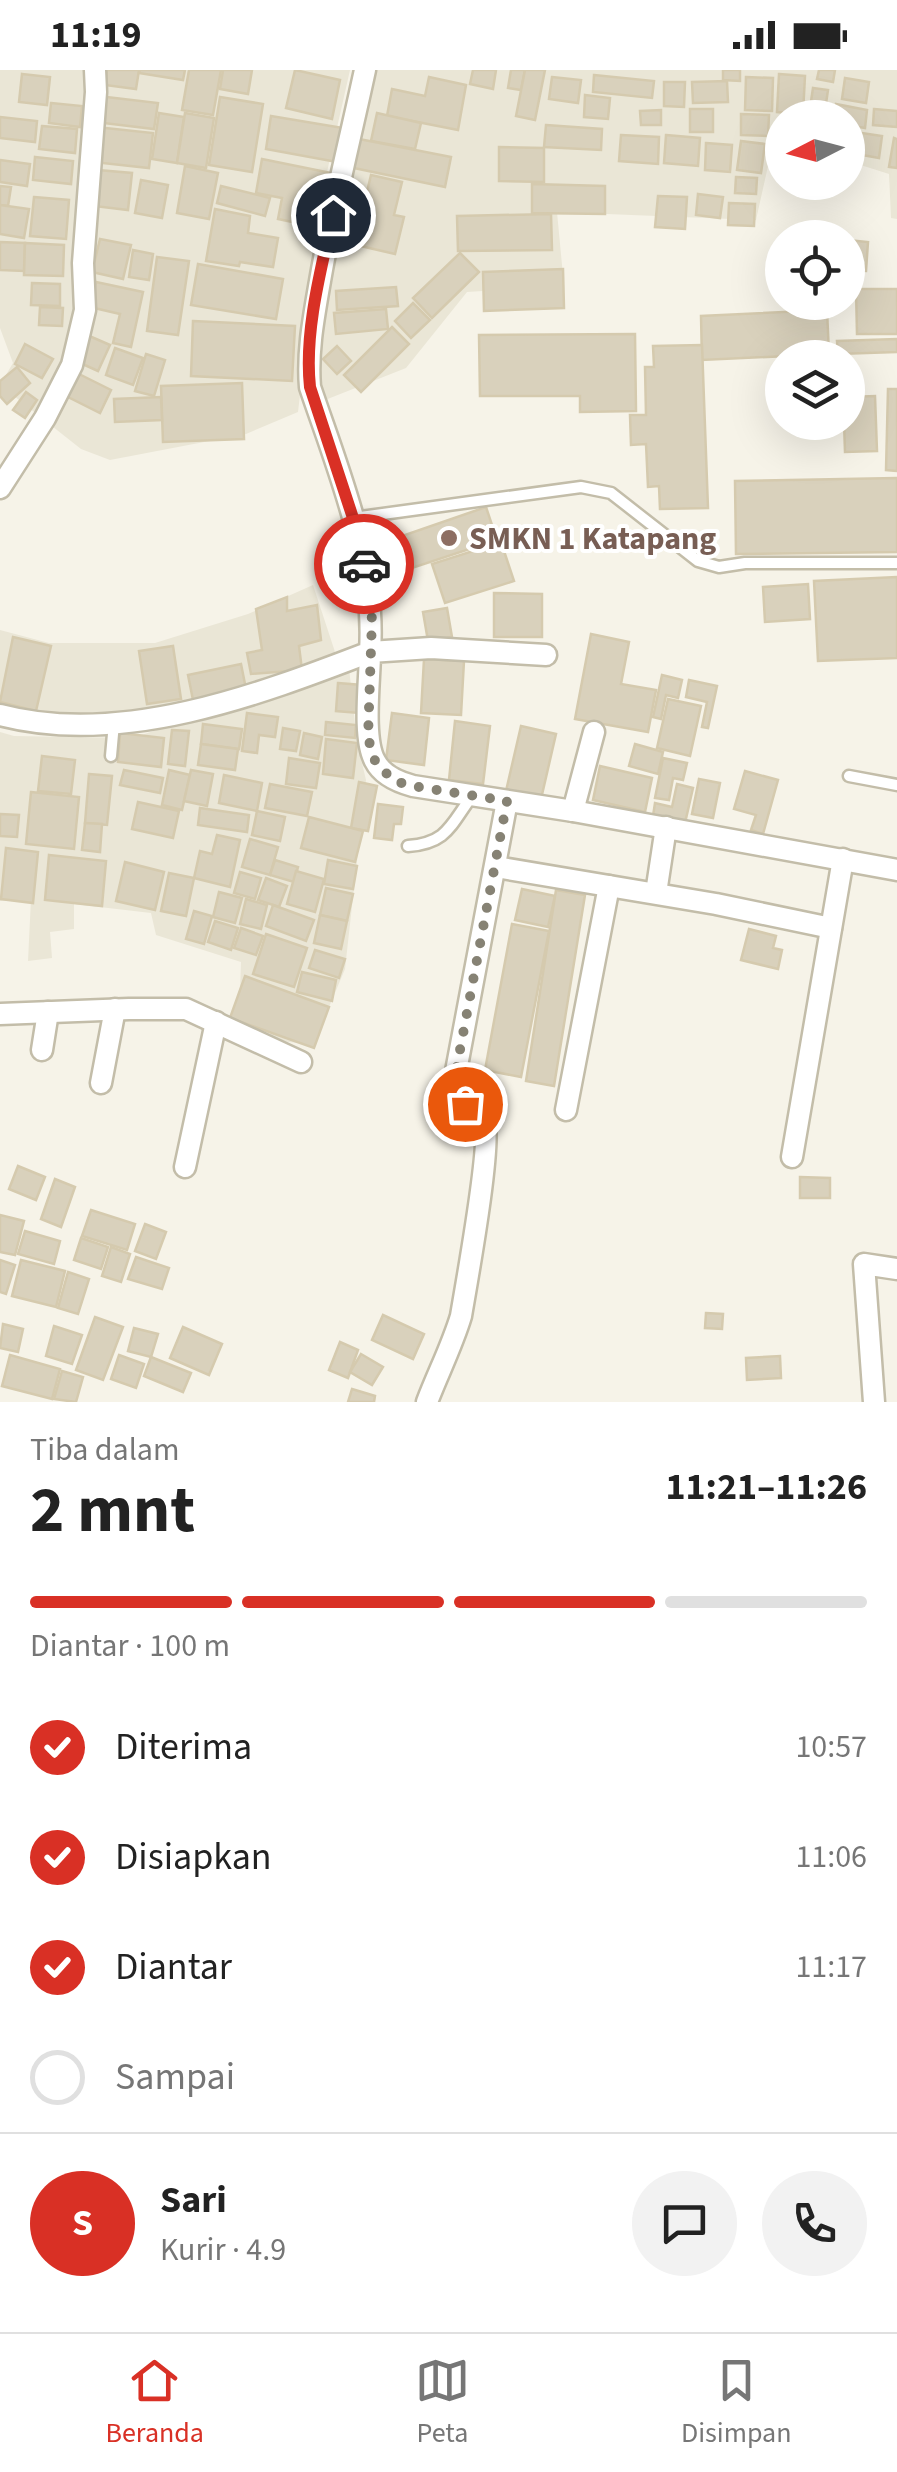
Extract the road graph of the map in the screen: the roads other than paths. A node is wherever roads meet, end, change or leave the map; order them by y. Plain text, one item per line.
1 (95, 70) edge
2 (365, 70) edge
3 (0, 488) edge
4 (353, 518) junction
5 (897, 562) edge
6 (370, 652) junction
7 (546, 655) dead end
8 (0, 716) edge
9 (114, 722) junction
10 (594, 732) dead end
11 (111, 756) dead end
12 (849, 776) dead end
13 (897, 784) edge
14 (472, 796) junction
15 (507, 801) junction
16 (573, 810) junction
17 (666, 827) junction
18 (408, 846) dead end
19 (843, 859) junction
20 (496, 867) junction
21 (897, 870) edge
22 (609, 886) junction
23 (656, 894) junction
24 (831, 928) junction
25 (115, 1009) junction
26 (48, 1012) junction
27 (0, 1014) edge
28 (216, 1022) junction
29 (42, 1050) dead end
30 (300, 1062) dead end
31 (101, 1084) dead end
32 (566, 1110) dead end
33 (792, 1157) dead end
34 (185, 1167) dead end
35 (897, 1269) edge
36 (427, 1402) edge
37 (874, 1402) edge

1 - 3 street
2 - 4 street
4 - 5 lane
4 - 6 street
6 - 7 street
6 - 9 street
6 - 14 street
8 - 9 street
9 - 11 lane
10 - 16 street
12 - 13 lane
14 - 15 street
14 - 18 lane
15 - 16 street
15 - 20 street
16 - 17 street
17 - 19 street
17 - 23 street
19 - 21 street
19 - 24 street
20 - 22 street
20 - 36 street
22 - 23 street
22 - 32 street
23 - 24 street
24 - 33 street
25 - 26 street
25 - 28 street
25 - 31 street
26 - 27 street
26 - 29 street
28 - 30 street
28 - 34 street
35 - 37 street

